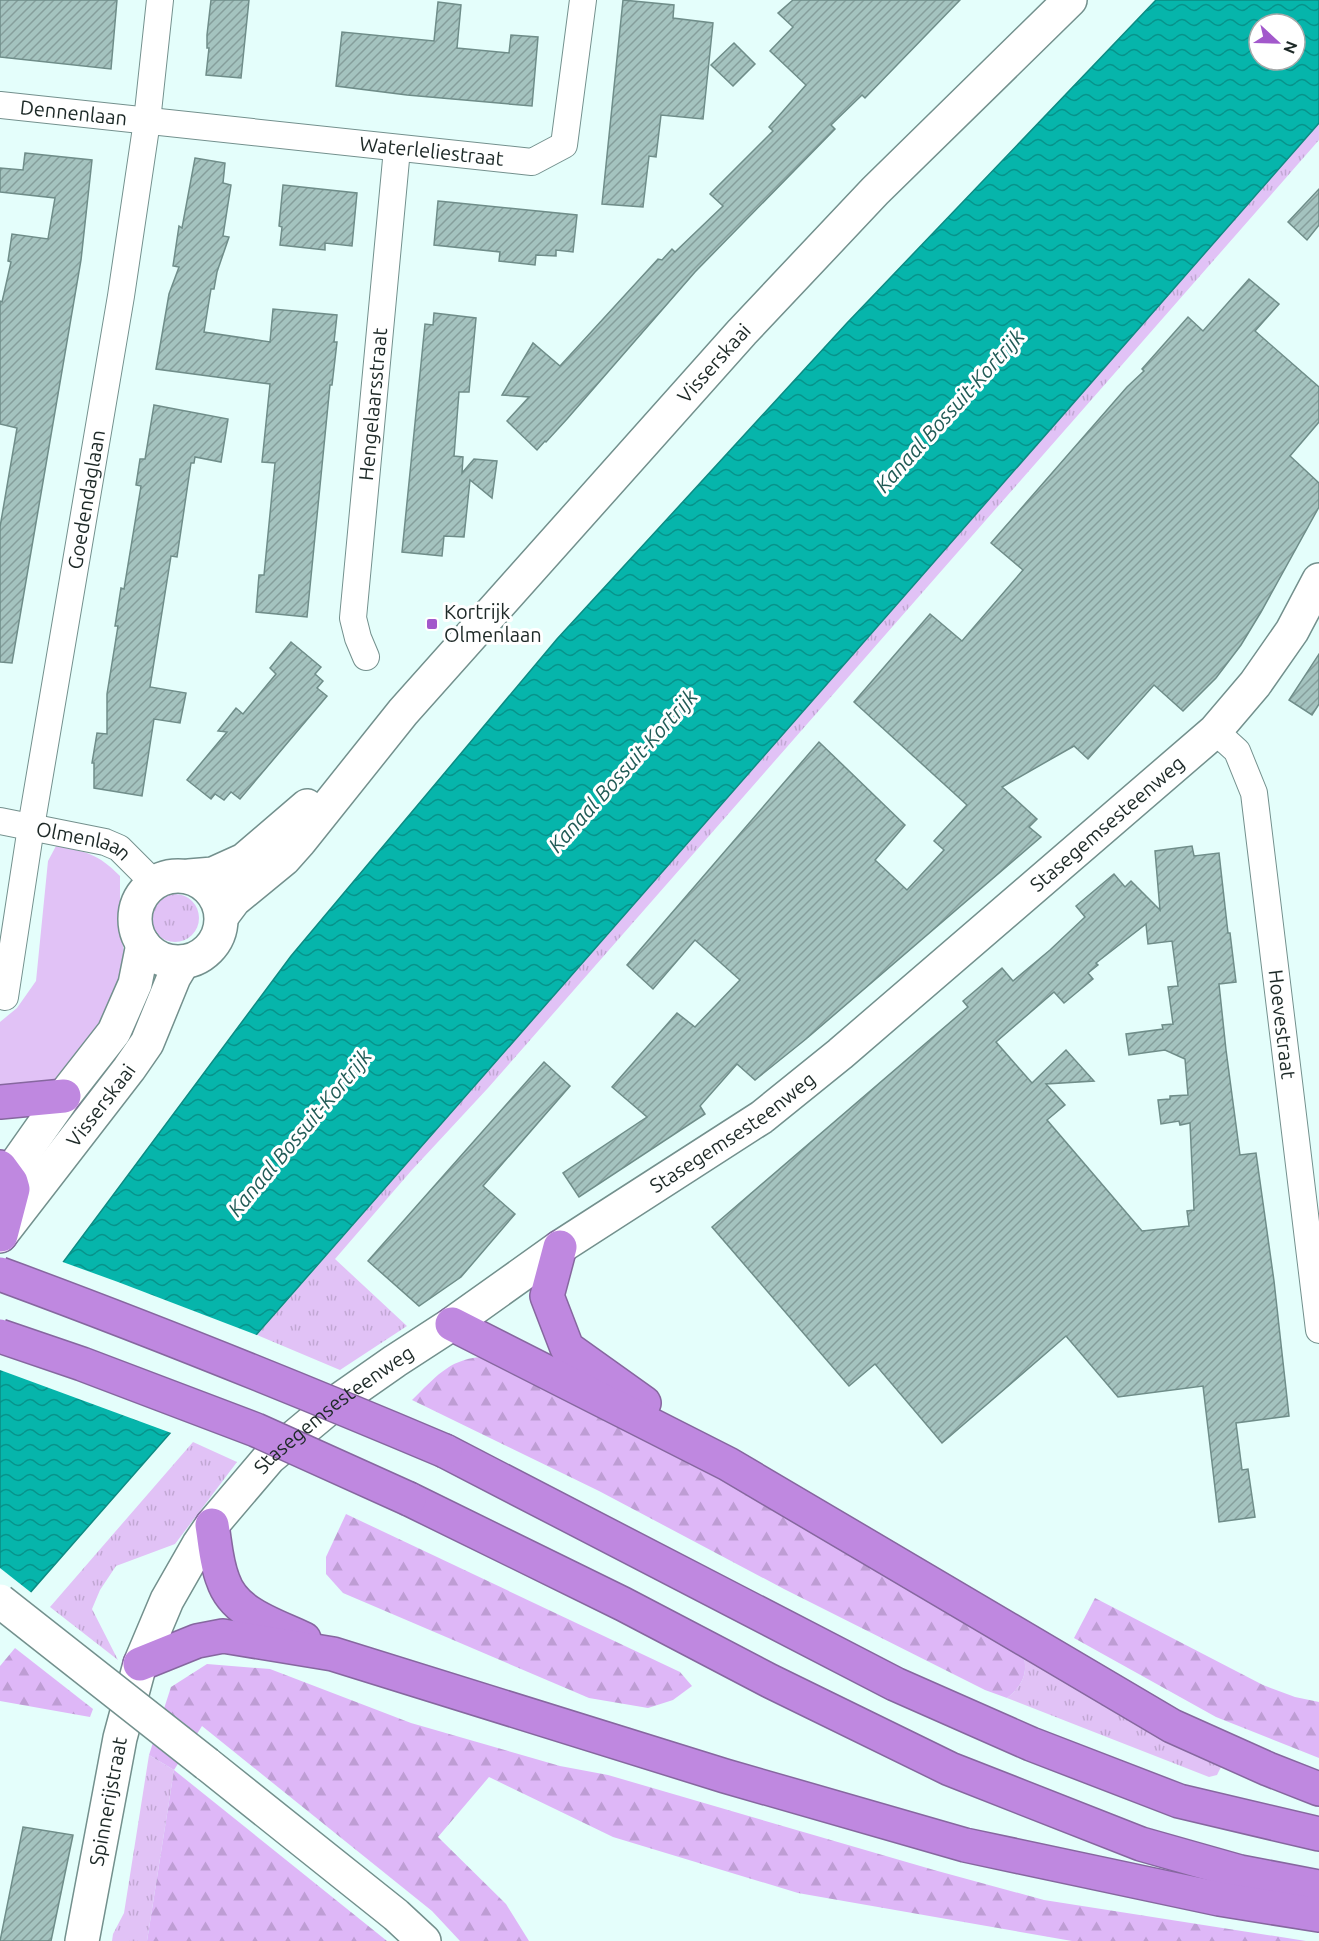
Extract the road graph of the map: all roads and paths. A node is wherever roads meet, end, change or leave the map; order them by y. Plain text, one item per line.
1 (160, 0) edge
2 (584, 0) edge
3 (1070, 0) edge
4 (0, 105) edge
5 (147, 121) junction
6 (397, 149) junction
7 (1319, 580) edge
8 (366, 657) dead end
9 (1215, 731) junction
10 (375, 745) junction
11 (0, 821) edge
12 (31, 827) junction
13 (189, 876) junction
14 (154, 882) junction
15 (222, 916) junction
16 (143, 944) junction
17 (183, 962) junction
18 (5, 997) dead end
19 (64, 1096) junction
20 (0, 1102) edge
21 (2, 1177) edge
22 (0, 1235) edge
23 (560, 1247) junction
24 (0, 1274) edge
25 (452, 1324) junction
26 (1319, 1330) edge
27 (0, 1336) edge
28 (728, 1464) junction
29 (212, 1525) junction
30 (0, 1602) edge
31 (333, 1654) junction
32 (141, 1664) junction
33 (1319, 1789) edge
34 (1319, 1834) edge
35 (1319, 1887) edge
36 (1319, 1915) edge
37 (82, 1941) edge
38 (424, 1941) edge

1 - 5 street, Goedendaglaan
2 - 6 street, Waterleliestraat
3 - 10 street, Visserskaai
4 - 5 street, Dennenlaan
5 - 6 street, Waterleliestraat
5 - 12 street, Goedendaglaan
6 - 8 street, Hengelaarsstraat
7 - 9 street, Stasegemsesteenweg
9 - 23 street, Stasegemsesteenweg
9 - 26 street, Hoevestraat
10 - 13 street, Visserskaai
10 - 15 street, Visserskaai
11 - 12 street, Olmenlaan
12 - 14 street, Olmenlaan
12 - 18 street, Goedendaglaan
13 - 14 street
13 - 15 street
14 - 16 street
15 - 17 street
16 - 17 street
16 - 19 street, Visserskaai
17 - 22 street, Visserskaai
19 - 20 highway
19 - 21 street, Visserskaai
21 - 22 highway
23 - 25 street, Stasegemsesteenweg
23 - 28 highway
24 - 34 highway, bridge
25 - 28 highway
25 - 29 street, Stasegemsesteenweg
27 - 35 highway, bridge
28 - 33 highway
29 - 31 highway
29 - 32 street, Stasegemsesteenweg
30 - 38 street, bridge
31 - 32 highway
31 - 36 highway
32 - 37 street, Spinnerijstraat

